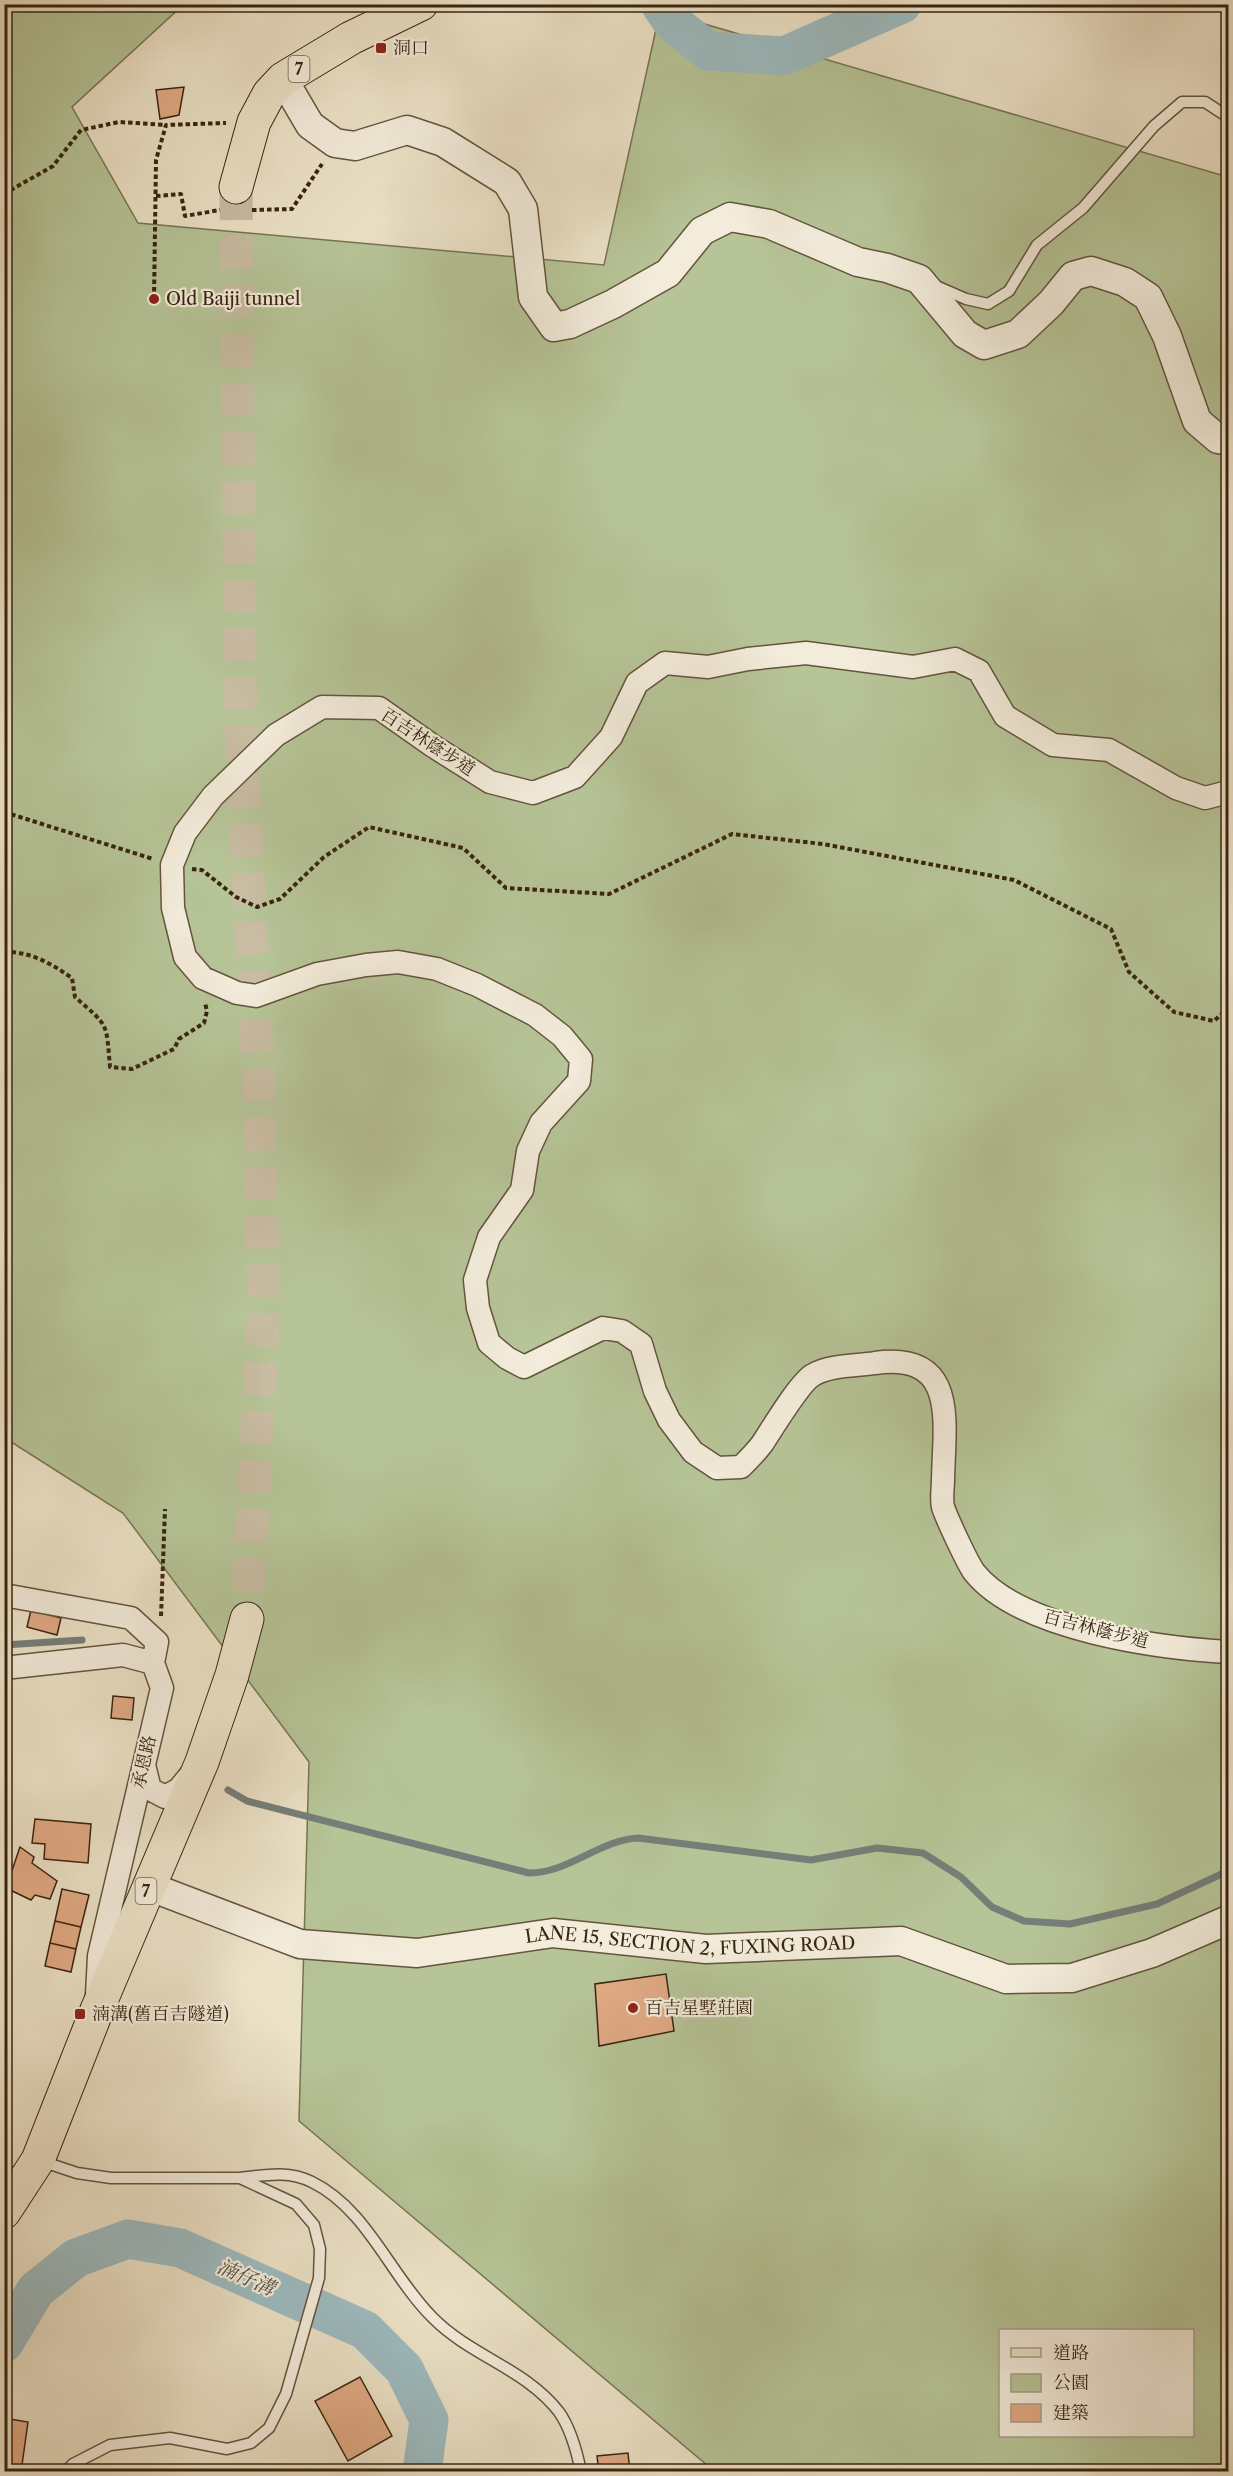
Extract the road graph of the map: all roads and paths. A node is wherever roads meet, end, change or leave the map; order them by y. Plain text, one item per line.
1 (421, 4) edge
2 (283, 79) junction
3 (1228, 117) edge
4 (254, 122) junction
5 (166, 125) junction
6 (335, 143) junction
7 (236, 187) tunnel mouth
8 (4, 194) edge
9 (156, 196) junction
10 (292, 209) dead end
11 (185, 216) dead end
12 (919, 279) junction
13 (154, 299) dead end
14 (1228, 440) edge
15 (1228, 792) edge
16 (4, 812) edge
17 (172, 865) junction
18 (4, 952) edge
19 (203, 978) junction
20 (1228, 1008) edge
21 (165, 1509) dead end
22 (4, 1595) edge
23 (247, 1619) tunnel mouth
24 (1228, 1652) edge
25 (155, 1653) junction
26 (4, 1668) edge
27 (201, 1762) junction
28 (144, 1765) junction
29 (119, 1873) junction
30 (148, 1886) junction
31 (1228, 1920) edge
32 (97, 2010) junction
33 (38, 2160) junction
34 (240, 2178) junction
35 (4, 2212) edge
36 (65, 2472) edge
37 (581, 2472) edge

1 - 2 main road, 7
2 - 4 main road, 7
2 - 6 street
3 - 12 lane
4 - 5 path
4 - 7 main road, 7
5 - 8 path
5 - 9 path
6 - 10 path
6 - 12 street
9 - 11 path
9 - 13 path
12 - 14 street
15 - 17 street, 百吉林蔭步道
16 - 17 path
17 - 19 street, 百吉林蔭步道
17 - 20 path
18 - 19 path
19 - 24 street, 百吉林蔭步道
21 - 25 path
22 - 25 street
23 - 27 main road, 7
25 - 26 street
25 - 28 street, 承恩路
27 - 28 street
27 - 30 main road, 7
28 - 29 street, 承恩路
29 - 30 street
29 - 32 street, 承恩路
30 - 31 street, LANE 15, SECTION 2, FUXING ROAD
30 - 32 main road, 7
32 - 33 main road, 7
33 - 34 lane
33 - 35 main road, 7
34 - 36 lane
34 - 37 lane

